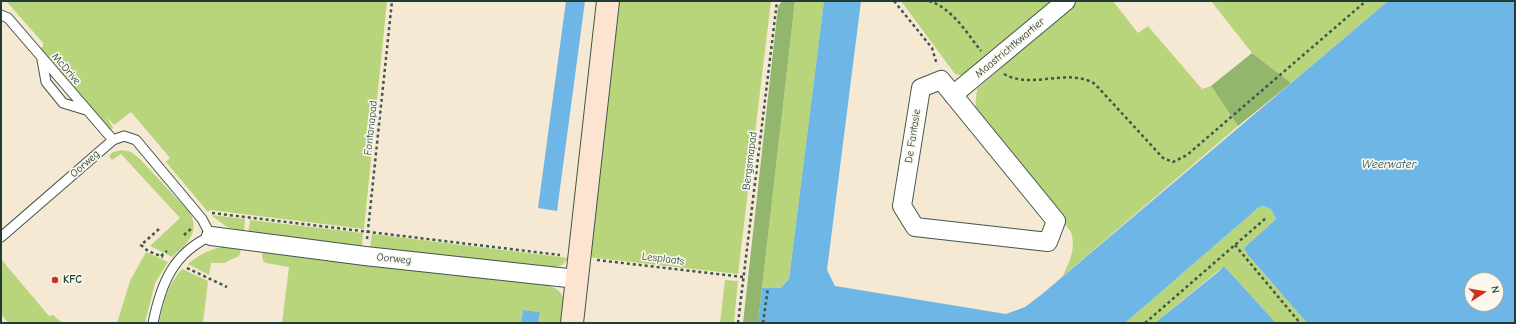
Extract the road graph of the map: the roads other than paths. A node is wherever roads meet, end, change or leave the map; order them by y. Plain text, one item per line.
1 (608, 1) edge
2 (1066, 1) edge
3 (1, 15) edge
4 (42, 59) junction
5 (953, 95) junction
6 (87, 111) junction
7 (113, 140) junction
8 (211, 236) junction
9 (1, 237) edge
10 (577, 279) junction
11 (153, 323) edge
12 (572, 323) edge

1 - 10 street
2 - 5 street, Maastrichtkwartier
3 - 4 lane, McDrive
4 - 6 lane, McDrive
4 - 6 lane
5 - 5 street, De Fantasie
6 - 7 lane, McDrive
7 - 8 lane
7 - 9 lane, Oorweg
8 - 10 street, Oorweg
8 - 11 lane
10 - 12 street

